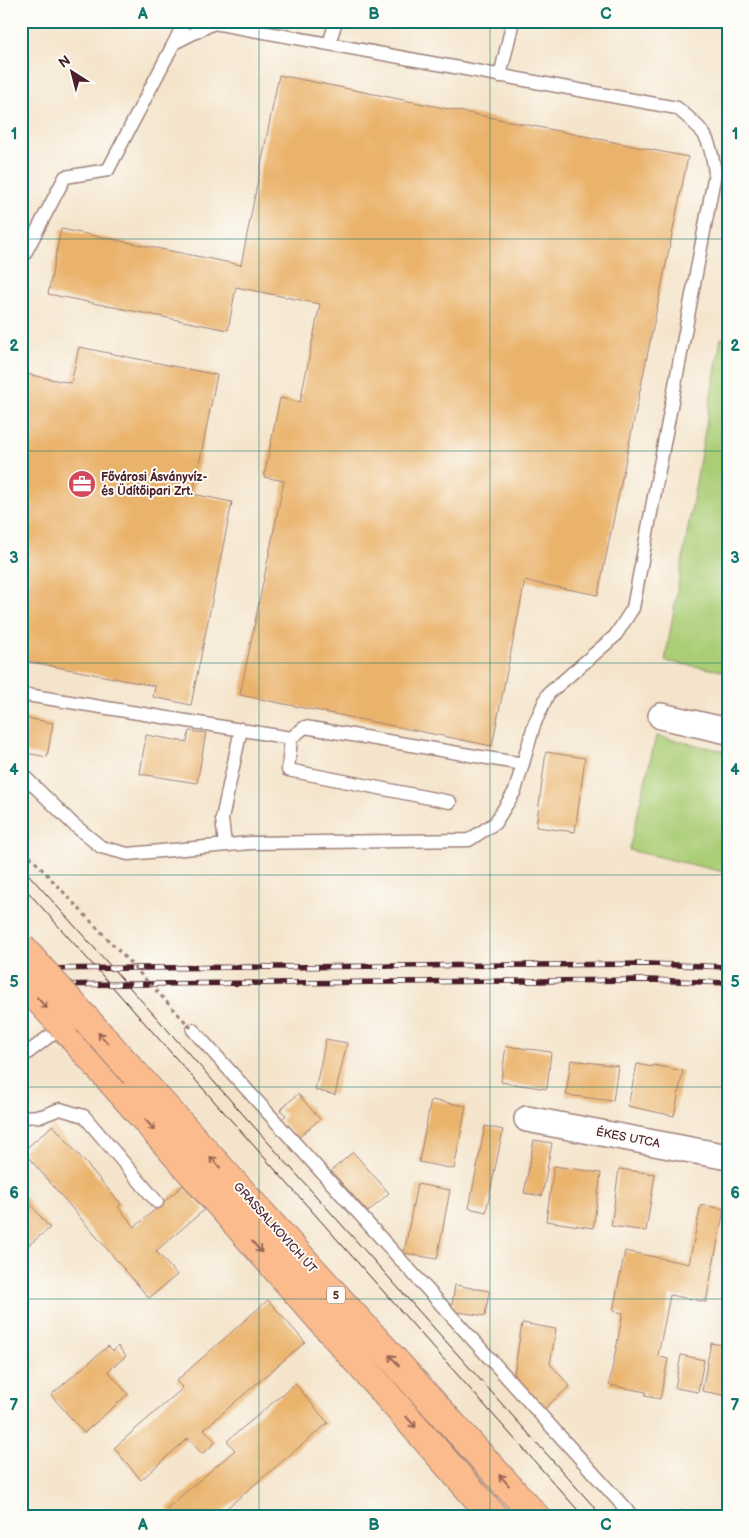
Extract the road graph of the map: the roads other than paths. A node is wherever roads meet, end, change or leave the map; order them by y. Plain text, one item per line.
1 (185, 21) edge
2 (336, 21) edge
3 (513, 21) edge
4 (174, 43) junction
5 (329, 44) junction
6 (500, 76) junction
7 (21, 261) edge
8 (21, 694) edge
9 (661, 716) dead end
10 (241, 728) junction
11 (728, 731) edge
12 (291, 738) junction
13 (523, 764) junction
14 (21, 773) edge
15 (450, 802) dead end
16 (225, 845) junction
17 (21, 947) edge
18 (21, 980) edge
19 (71, 1019) junction
20 (193, 1030) road end
21 (21, 1058) edge
22 (127, 1081) junction
23 (21, 1116) edge
24 (528, 1119) dead end
25 (728, 1156) edge
26 (157, 1202) dead end
27 (494, 1517) edge
28 (536, 1517) edge
29 (633, 1517) edge

1 - 4 lane
2 - 5 lane
3 - 6 lane
4 - 5 lane
4 - 7 lane
5 - 6 lane
6 - 13 lane
8 - 10 lane
9 - 11 street
10 - 12 lane
10 - 16 lane
12 - 13 lane
12 - 15 lane
13 - 16 lane
14 - 16 lane
17 - 19 main road, 5, bridge
18 -> 19 main road, 5, bridge
19 - 21 lane
19 - 22 main road, 5
20 - 29 lane
22 -> 27 main road, GRASSALKOVICH ÚT / 5
28 -> 22 main road, GRASSALKOVICH ÚT / 5
23 - 26 lane
24 - 25 street, ÉKES UTCA

